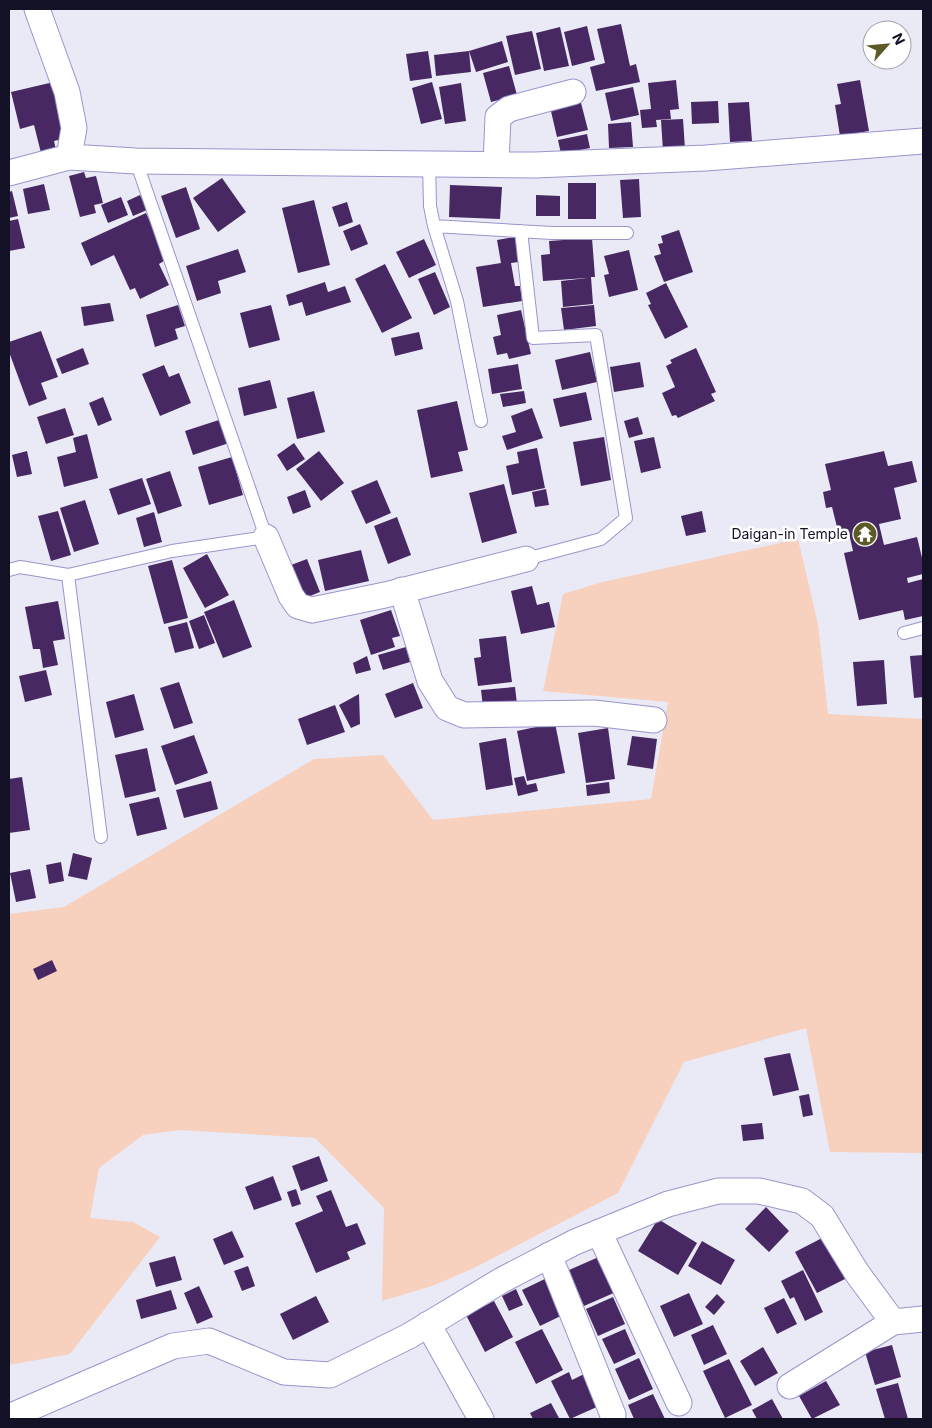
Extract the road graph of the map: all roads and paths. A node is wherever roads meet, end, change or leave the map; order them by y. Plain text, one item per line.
1 (37, 9) edge
2 (573, 92) dead end
3 (923, 141) edge
4 (69, 158) junction
5 (136, 161) junction
6 (429, 162) junction
7 (496, 164) junction
8 (9, 173) edge
9 (434, 226) junction
10 (521, 231) junction
11 (627, 233) dead end
12 (481, 421) dead end
13 (266, 537) junction
14 (526, 559) joint
15 (9, 570) edge
16 (68, 575) junction
17 (402, 590) junction
18 (923, 628) edge
19 (904, 633) dead end
20 (654, 720) dead end
21 (101, 837) dead end
22 (599, 1232) junction
23 (549, 1255) junction
24 (923, 1319) edge
25 (893, 1322) junction
26 (428, 1324) junction
27 (790, 1386) dead end
28 (679, 1403) dead end
29 (613, 1415) dead end
30 (9, 1417) edge
31 (481, 1419) edge

1 - 4 street
2 - 7 street
3 - 7 street
4 - 5 street
4 - 8 street
5 - 6 street
5 - 13 lane
6 - 7 street
6 - 9 lane
9 - 10 lane
9 - 12 lane
10 - 11 lane
10 - 14 lane
13 - 16 lane
13 - 17 street
14 - 17 street
15 - 16 lane
16 - 21 lane
17 - 20 street
18 - 19 lane
22 - 23 street
22 - 25 street
22 - 28 street
23 - 26 street
23 - 29 street
24 - 25 street
25 - 27 street
26 - 30 street
26 - 31 street

